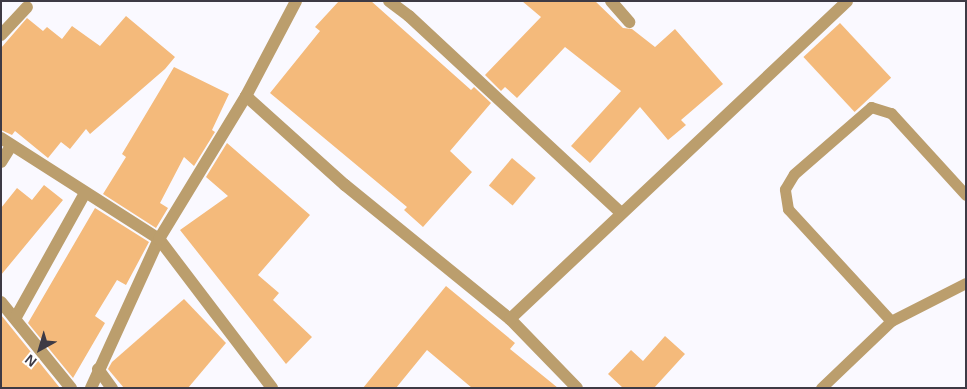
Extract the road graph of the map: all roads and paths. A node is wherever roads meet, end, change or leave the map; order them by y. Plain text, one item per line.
1 (296, 1) edge
2 (389, 1) edge
3 (611, 1) edge
4 (847, 1) edge
5 (27, 6) dead end
6 (629, 22) dead end
7 (1, 35) edge
8 (246, 96) junction
9 (6, 142) edge
10 (1, 162) edge
11 (85, 192) junction
12 (966, 194) edge
13 (621, 214) junction
14 (159, 239) junction
15 (966, 283) edge
16 (1, 302) edge
17 (16, 317) junction
18 (510, 319) junction
19 (891, 321) junction
20 (98, 369) junction
21 (71, 388) edge
22 (91, 388) edge
23 (112, 388) edge
24 (272, 388) edge
25 (577, 388) edge
26 (821, 388) edge

1 - 8 street
2 - 13 street
3 - 6 street
4 - 13 street
5 - 7 street
8 - 14 street
8 - 18 street
9 - 10 street
9 - 11 street
11 - 14 street
11 - 17 street
12 - 19 lane
13 - 18 street
14 - 20 street
14 - 24 street
15 - 19 lane
16 - 17 street
17 - 21 street
18 - 25 street
19 - 26 lane
20 - 22 street
20 - 23 street

